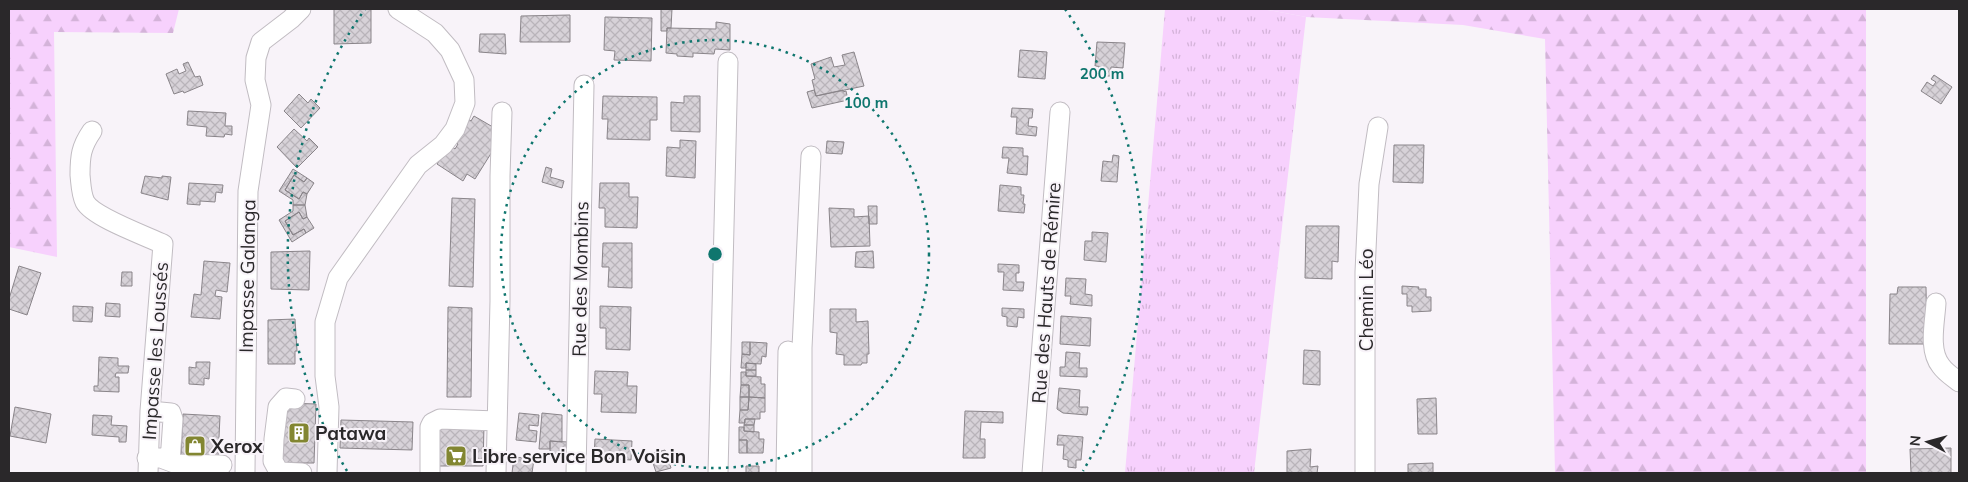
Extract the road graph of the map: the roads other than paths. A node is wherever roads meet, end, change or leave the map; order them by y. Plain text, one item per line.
1 (301, 9) edge
2 (398, 9) edge
3 (728, 62) dead end
4 (584, 85) dead end
5 (502, 112) dead end
6 (1060, 112) dead end
7 (1378, 126) dead end
8 (92, 131) dead end
9 (811, 156) dead end
10 (1936, 303) dead end
11 (788, 351) dead end
12 (1959, 382) edge
13 (296, 399) dead end
14 (150, 411) junction
15 (497, 421) junction
16 (245, 438) junction
17 (274, 439) junction
18 (170, 461) junction
19 (147, 466) edge
20 (222, 466) dead end
21 (244, 473) edge
22 (302, 473) edge
23 (327, 473) edge
24 (430, 473) edge
25 (496, 473) edge
26 (576, 473) edge
27 (718, 473) edge
28 (786, 473) edge
29 (802, 473) edge
30 (1032, 473) edge
31 (1365, 473) edge

1 - 16 street, Impasse Galanga
2 - 23 street
3 - 27 street
4 - 26 street, Rue des Mombins
5 - 15 street
6 - 30 street, Rue des Hauts de Rémire
7 - 31 street, Chemin Léo
8 - 14 street, Impasse les Loussés
9 - 29 street
10 - 12 street
11 - 28 street
13 - 17 street
14 - 18 street
14 - 19 street, Impasse les Loussés
15 - 24 street
15 - 25 street
16 - 17 street
16 - 21 street, Impasse Galanga
17 - 22 street
18 - 19 street
18 - 20 street

